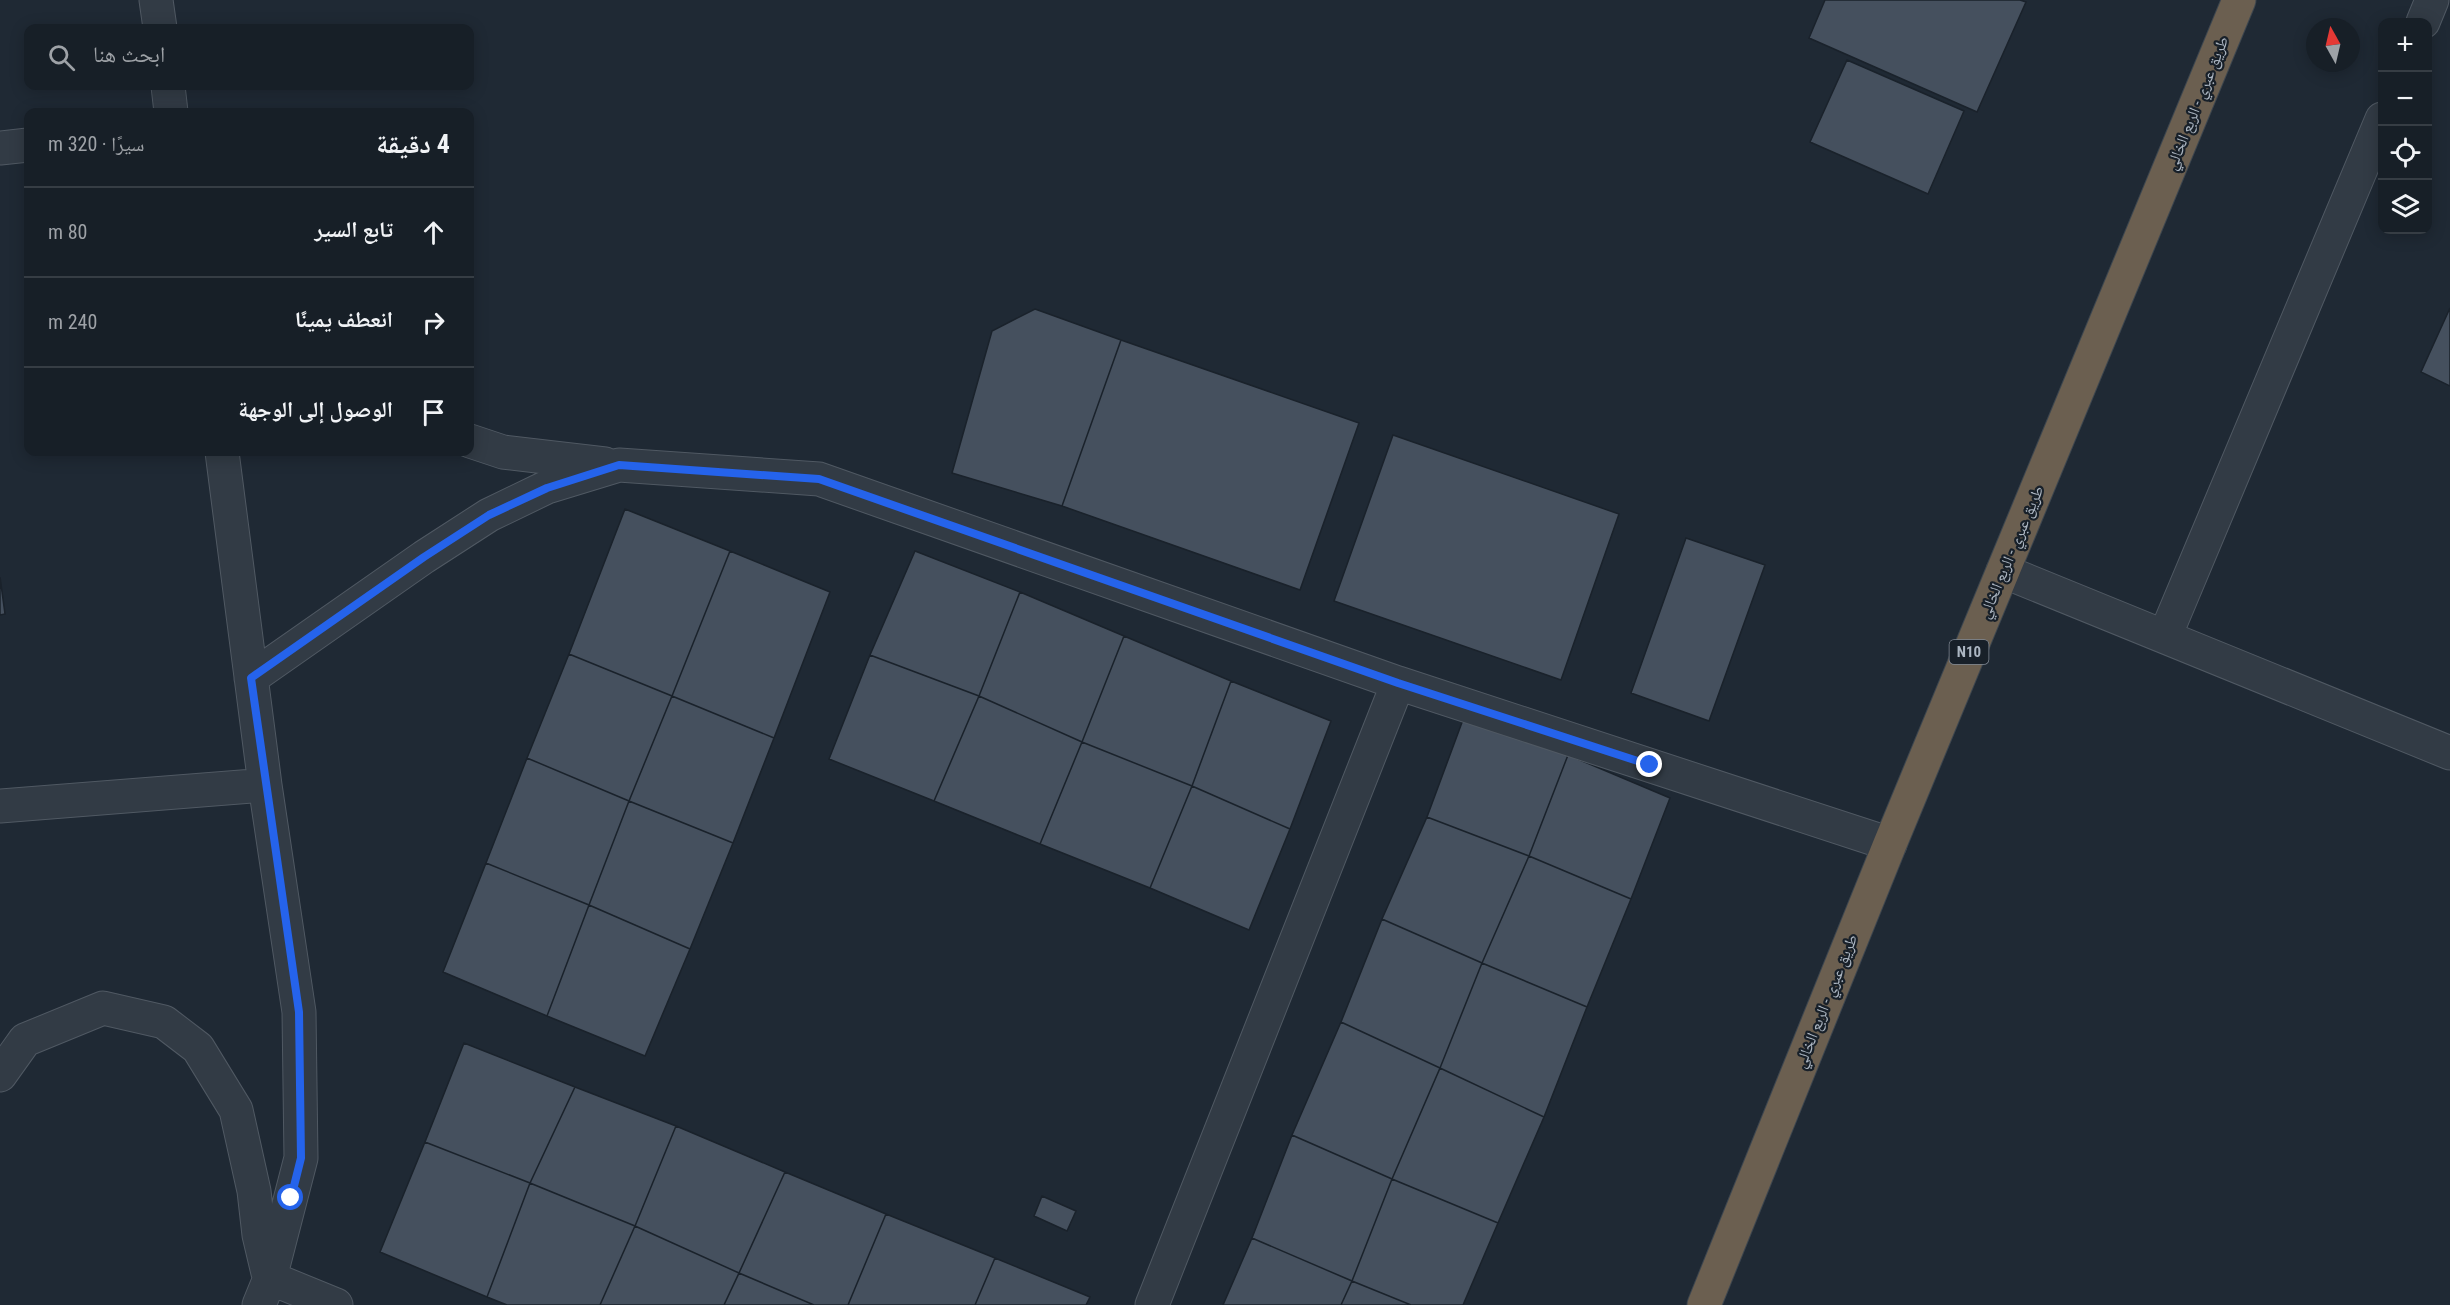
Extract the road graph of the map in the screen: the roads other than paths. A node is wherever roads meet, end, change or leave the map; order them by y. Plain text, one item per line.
1 (156, 0) edge
2 (2239, 0) edge
3 (2432, 0) edge
4 (2425, 18) edge
5 (159, 24) edge
6 (168, 90) edge
7 (171, 108) edge
8 (2379, 126) edge
9 (24, 145) edge
10 (0, 148) edge
11 (474, 442) edge
12 (223, 456) edge
13 (619, 465) junction
14 (2003, 571) junction
15 (2165, 636) junction
16 (251, 678) junction
17 (1398, 683) junction
18 (2450, 753) edge
19 (265, 785) junction
20 (0, 806) edge
21 (1890, 844) junction
22 (0, 1075) edge
23 (264, 1291) edge
24 (336, 1305) edge
25 (1152, 1305) edge
26 (1704, 1305) edge

1 - 5 street
2 - 14 highway, طريق عبري - الربع الخالي / N10
3 - 4 street
6 - 7 street
8 - 15 street
9 - 10 street
11 - 13 street
12 - 16 street
13 - 16 street
13 - 17 street
14 - 15 street
14 - 21 highway, طريق عبري - الربع الخالي / N10
15 - 18 street
16 - 19 street
17 - 21 street
17 - 25 street
19 - 20 street
19 - 23 street
21 - 26 highway, طريق عبري - الربع الخالي / N10
22 - 23 street
23 - 24 street

